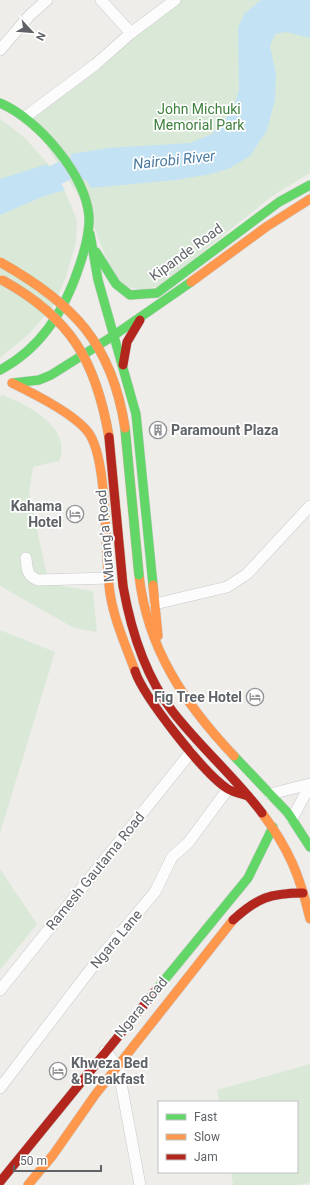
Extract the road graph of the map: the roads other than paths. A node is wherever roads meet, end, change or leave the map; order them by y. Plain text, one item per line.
1 (47, 0) edge
2 (101, 0) edge
3 (175, 0) edge
4 (131, 33) junction
5 (0, 50) edge
6 (0, 93) edge
7 (2, 104) edge
8 (24, 117) junction
9 (310, 185) edge
10 (310, 199) edge
11 (88, 225) junction
12 (92, 243) junction
13 (0, 262) edge
14 (0, 279) edge
15 (143, 315) junction
16 (113, 336) junction
17 (123, 366) junction
18 (0, 370) edge
19 (0, 380) edge
20 (12, 383) junction
21 (310, 506) edge
22 (26, 558) dead end
23 (109, 578) junction
24 (155, 604) junction
25 (159, 652) junction
26 (190, 752) junction
27 (310, 784) edge
28 (228, 790) junction
29 (270, 794) junction
30 (248, 796) junction
31 (292, 819) junction
32 (273, 827) junction
33 (310, 847) edge
34 (303, 893) junction
35 (310, 919) edge
36 (0, 990) edge
37 (105, 1051) junction
38 (118, 1067) junction
39 (0, 1088) edge
40 (0, 1182) edge
41 (28, 1185) edge
42 (140, 1185) edge

1 - 5 street
2 - 4 street
3 - 4 street
4 - 8 street
6 - 7 street
7 - 8 main road
8 - 11 main road
9 - 12 main road, Kipande Road
10 - 15 main road, Kipande Road
11 - 12 main road
11 - 18 main road
12 - 16 main road
13 - 25 main road, bridge
14 - 30 main road, Murang'a Road, bridge
15 - 16 main road, Kipande Road
15 - 17 main road, Kipande Road
16 - 17 main road
16 - 20 main road, Kipande Road
17 - 24 main road
19 - 20 main road, Kipande Road
20 - 23 main road, Murang'a Road
21 - 24 street
22 - 23 street
23 - 26 main road, Murang'a Road
24 - 25 main road
25 - 29 main road
26 - 28 main road, Murang'a Road
26 - 36 street, Ramesh Gautama Road
27 - 29 street
27 - 31 street
28 - 30 main road, Murang'a Road
28 - 39 street, Ngara Lane
29 - 31 main road
30 - 32 main road, Murang'a Road
31 - 33 main road
32 - 34 main road, Murang'a Road
32 - 37 main road, Ngara Road
34 - 35 main road, Murang'a Road
34 - 38 main road, Ngara Road
37 - 38 street
37 - 40 main road, Ngara Road
38 - 41 main road, Ngara Road
38 - 42 street

